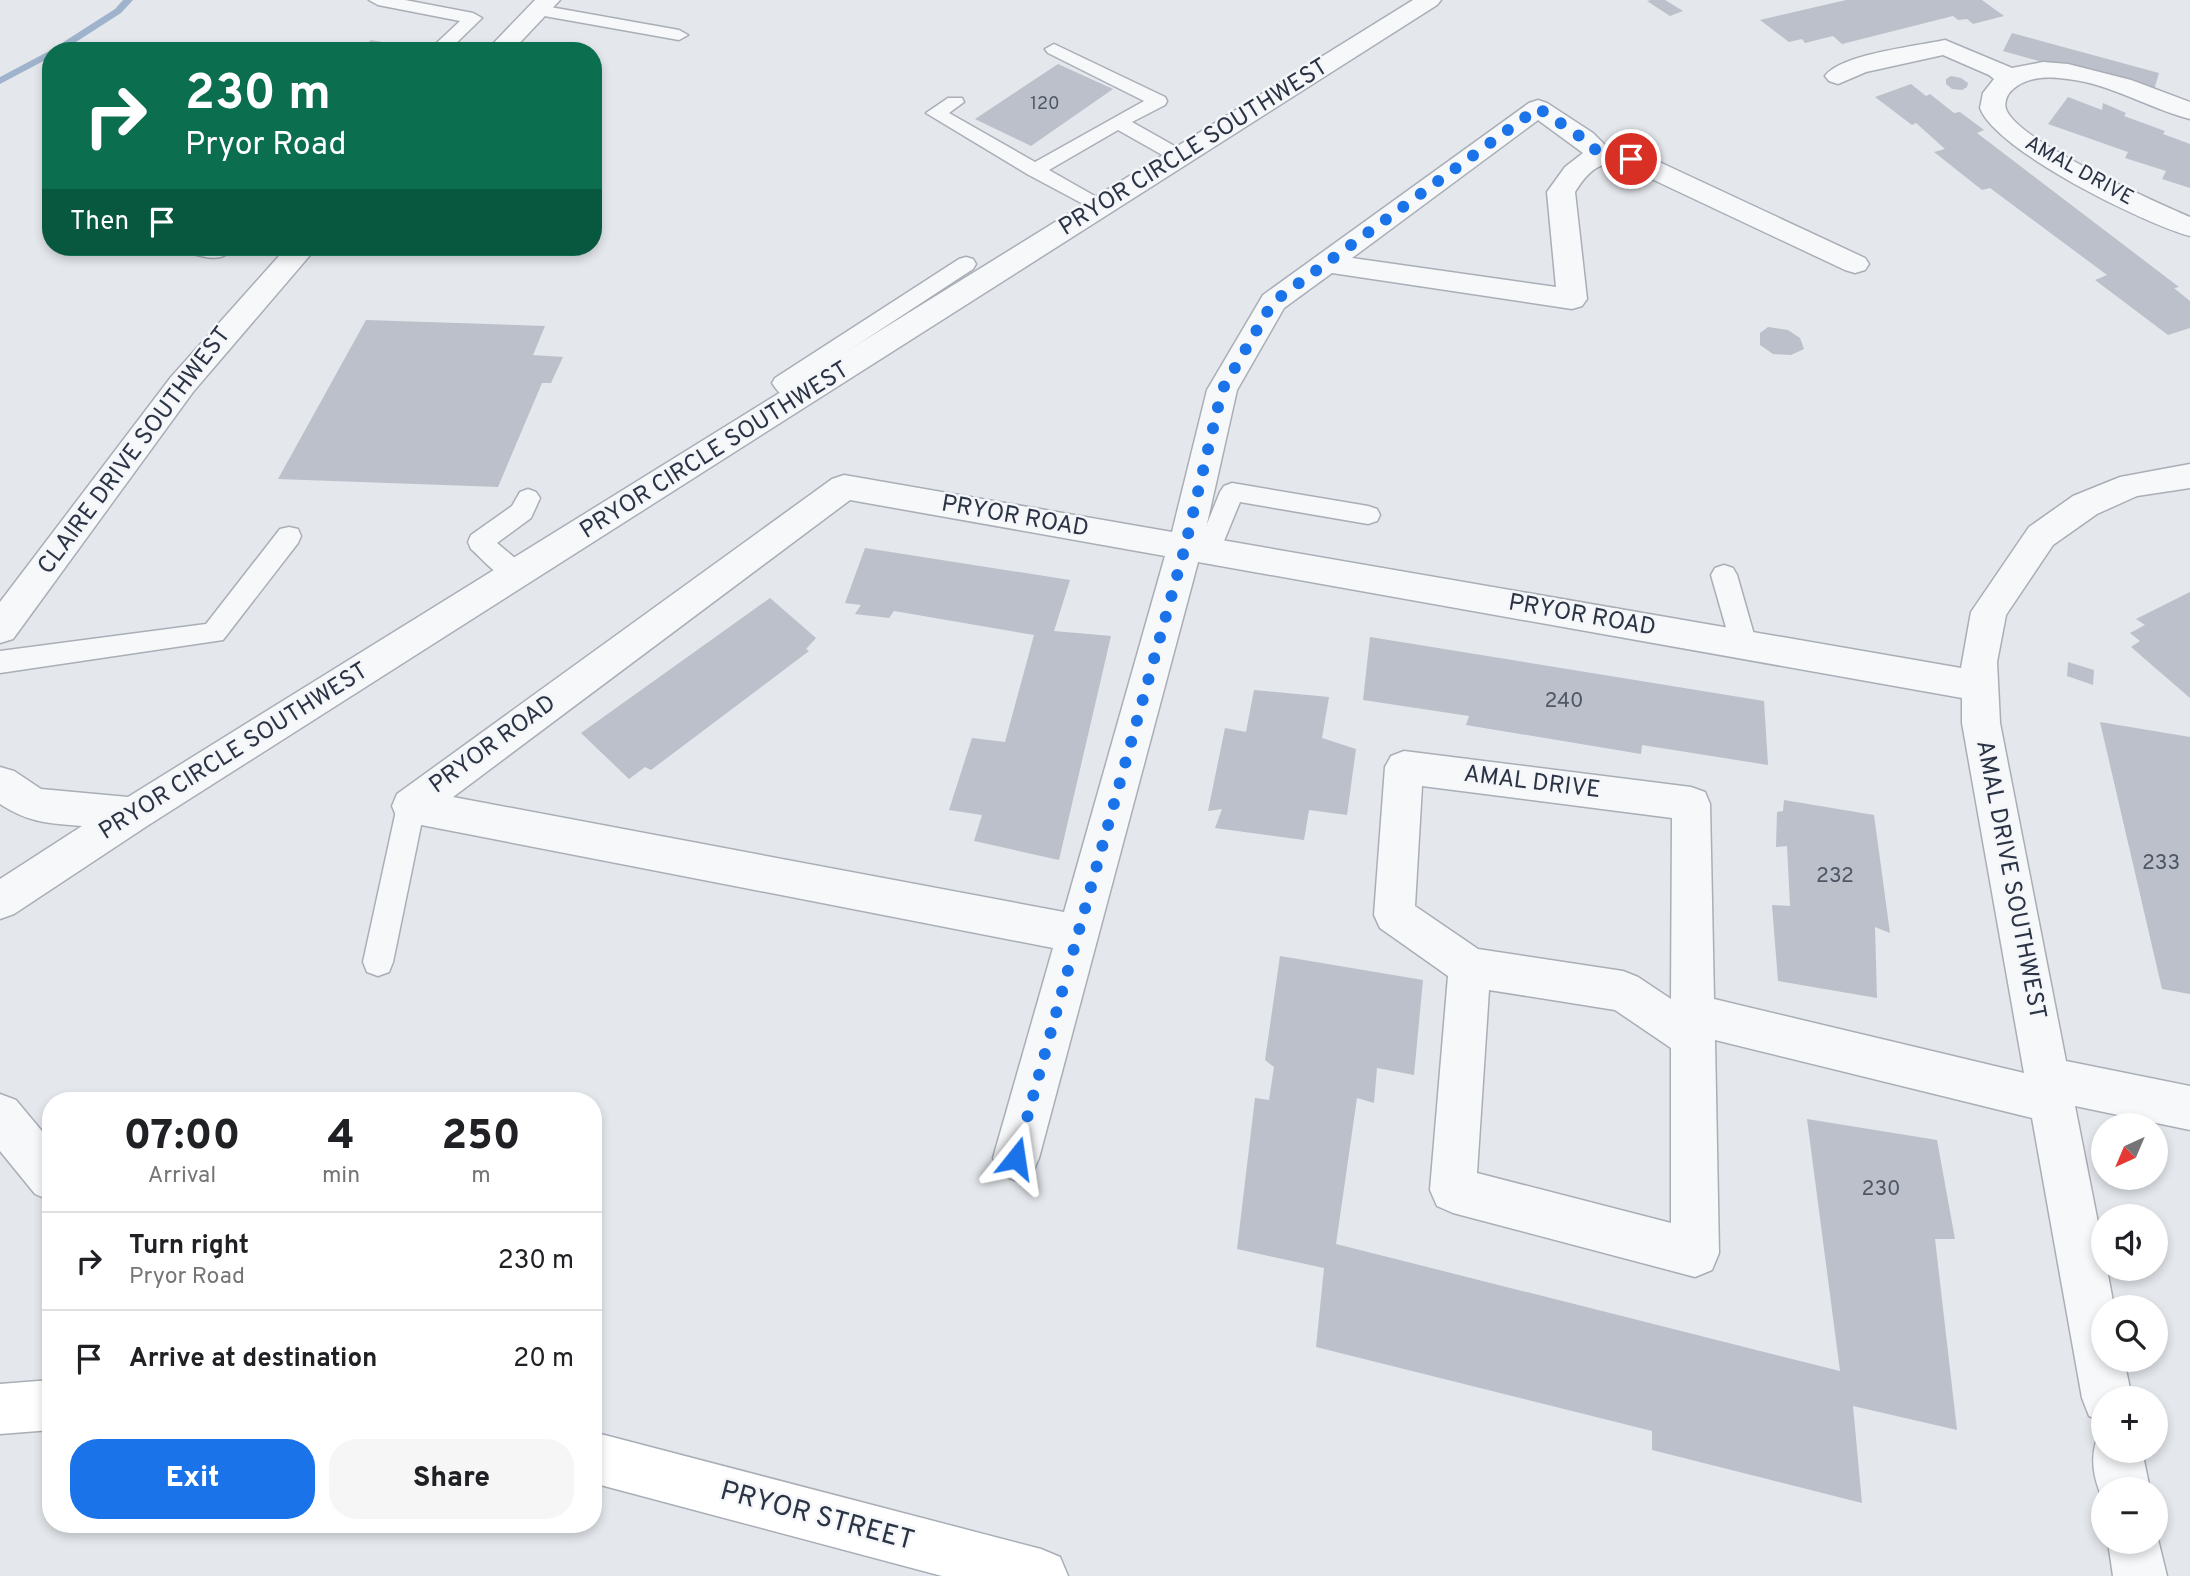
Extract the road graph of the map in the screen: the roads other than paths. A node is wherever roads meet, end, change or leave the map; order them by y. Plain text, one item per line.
1 (378, 0) edge
2 (1429, 0) edge
3 (544, 5) edge
4 (679, 35) dead end
5 (447, 42) edge
6 (507, 42) edge
7 (1054, 48) dead end
8 (1838, 76) dead end
9 (2009, 78) junction
10 (955, 102) dead end
11 (2190, 111) edge
12 (1118, 122) junction
13 (1600, 154) junction
14 (1180, 157) junction
15 (1034, 170) junction
16 (1100, 207) junction
17 (2190, 227) edge
18 (294, 256) edge
19 (1326, 263) junction
20 (1855, 264) dead end
21 (2190, 476) edge
22 (528, 498) dead end
23 (1368, 515) dead end
24 (289, 536) dead end
25 (1197, 549) junction
26 (518, 575) junction
27 (1724, 575) dead end
28 (0, 629) edge
29 (1744, 645) junction
30 (0, 662) edge
31 (1980, 687) junction
32 (0, 783) edge
33 (411, 806) junction
34 (133, 814) junction
35 (0, 901) edge
36 (1079, 933) junction
37 (378, 962) dead end
38 (1470, 967) junction
39 (1693, 1026) junction
40 (2050, 1090) junction
41 (2190, 1108) edge
42 (0, 1116) edge
43 (1016, 1158) dead end
44 (42, 1167) edge
45 (2105, 1386) edge
46 (42, 1406) edge
47 (0, 1409) edge
48 (602, 1459) edge
49 (2136, 1554) edge
50 (1041, 1576) edge
51 (2140, 1576) edge

1 - 5 lane
2 - 14 street, PRYOR CIRCLE SOUTHWEST
3 - 4 lane
3 - 6 street
7 - 12 lane
8 - 9 street
9 - 11 street
9 - 17 street, AMAL DRIVE
10 - 15 lane
12 - 14 lane
12 - 15 lane
13 - 19 street
13 - 19 street
13 - 20 street
14 - 16 street, PRYOR CIRCLE SOUTHWEST
15 - 16 lane
16 - 26 street, PRYOR CIRCLE SOUTHWEST
18 - 28 street, CLAIRE DRIVE SOUTHWEST
19 - 25 street
21 - 31 street, AMAL DRIVE SOUTHWEST
22 - 26 lane
23 - 25 lane
24 - 30 lane
25 - 29 street, PRYOR ROAD
25 - 33 street, PRYOR ROAD
25 - 36 street
26 - 34 street, PRYOR CIRCLE SOUTHWEST
27 - 29 lane
29 - 31 street, PRYOR ROAD
31 - 40 street, AMAL DRIVE SOUTHWEST
32 - 34 street
33 - 36 street, PRYOR ROAD
33 - 37 lane
34 - 35 street, PRYOR CIRCLE SOUTHWEST
36 - 43 street
38 - 39 street, AMAL DRIVE
38 - 39 street, AMAL DRIVE
38 - 39 street, AMAL DRIVE
39 - 40 street, AMAL DRIVE
40 - 41 street, AMAL DRIVE
40 - 45 street, AMAL DRIVE SOUTHWEST
42 - 44 street
46 - 47 main road
48 - 50 main road, PRYOR STREET
49 - 51 street

